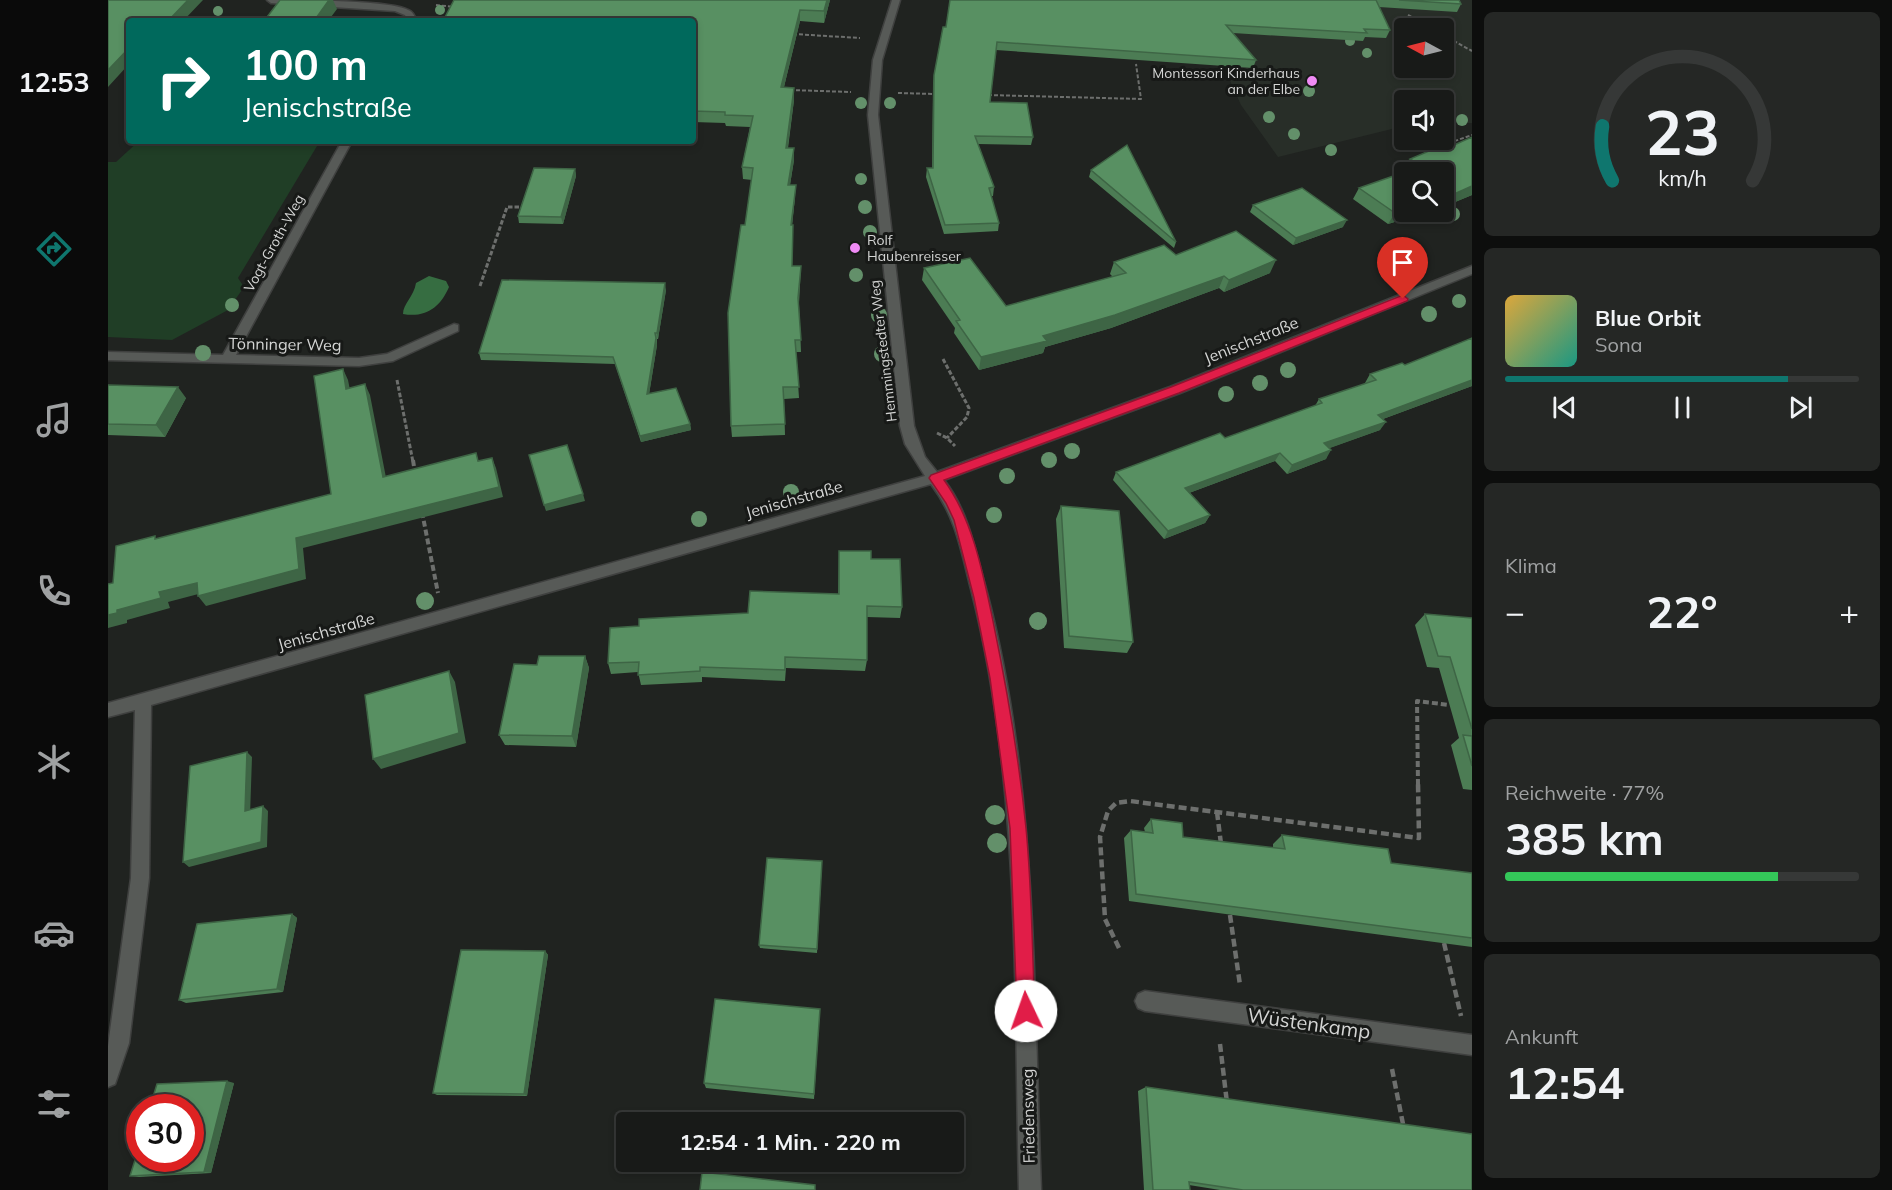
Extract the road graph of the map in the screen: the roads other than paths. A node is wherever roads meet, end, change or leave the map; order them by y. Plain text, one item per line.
1 (271, 0) edge
2 (896, 0) edge
3 (411, 18) edge
4 (345, 144) edge
5 (1472, 270) edge
6 (454, 328) dead end
7 (108, 356) edge
8 (227, 359) junction
9 (935, 478) junction
10 (143, 700) junction
11 (108, 710) edge
12 (1145, 1001) dead end
13 (1472, 1045) edge
14 (108, 1077) edge
15 (1030, 1190) edge

1 - 3 street
2 - 9 street, Hemmingstedter Weg
4 - 8 street, Vogt-Groth-Weg
5 - 9 street, Jenischstraße
6 - 8 street, Tönninger Weg
7 - 8 street, Tönninger Weg
9 - 10 street, Jenischstraße
9 - 15 street, Friedensweg
10 - 11 street, Jenischstraße
10 - 14 street
12 - 13 street, Wüstenkamp

